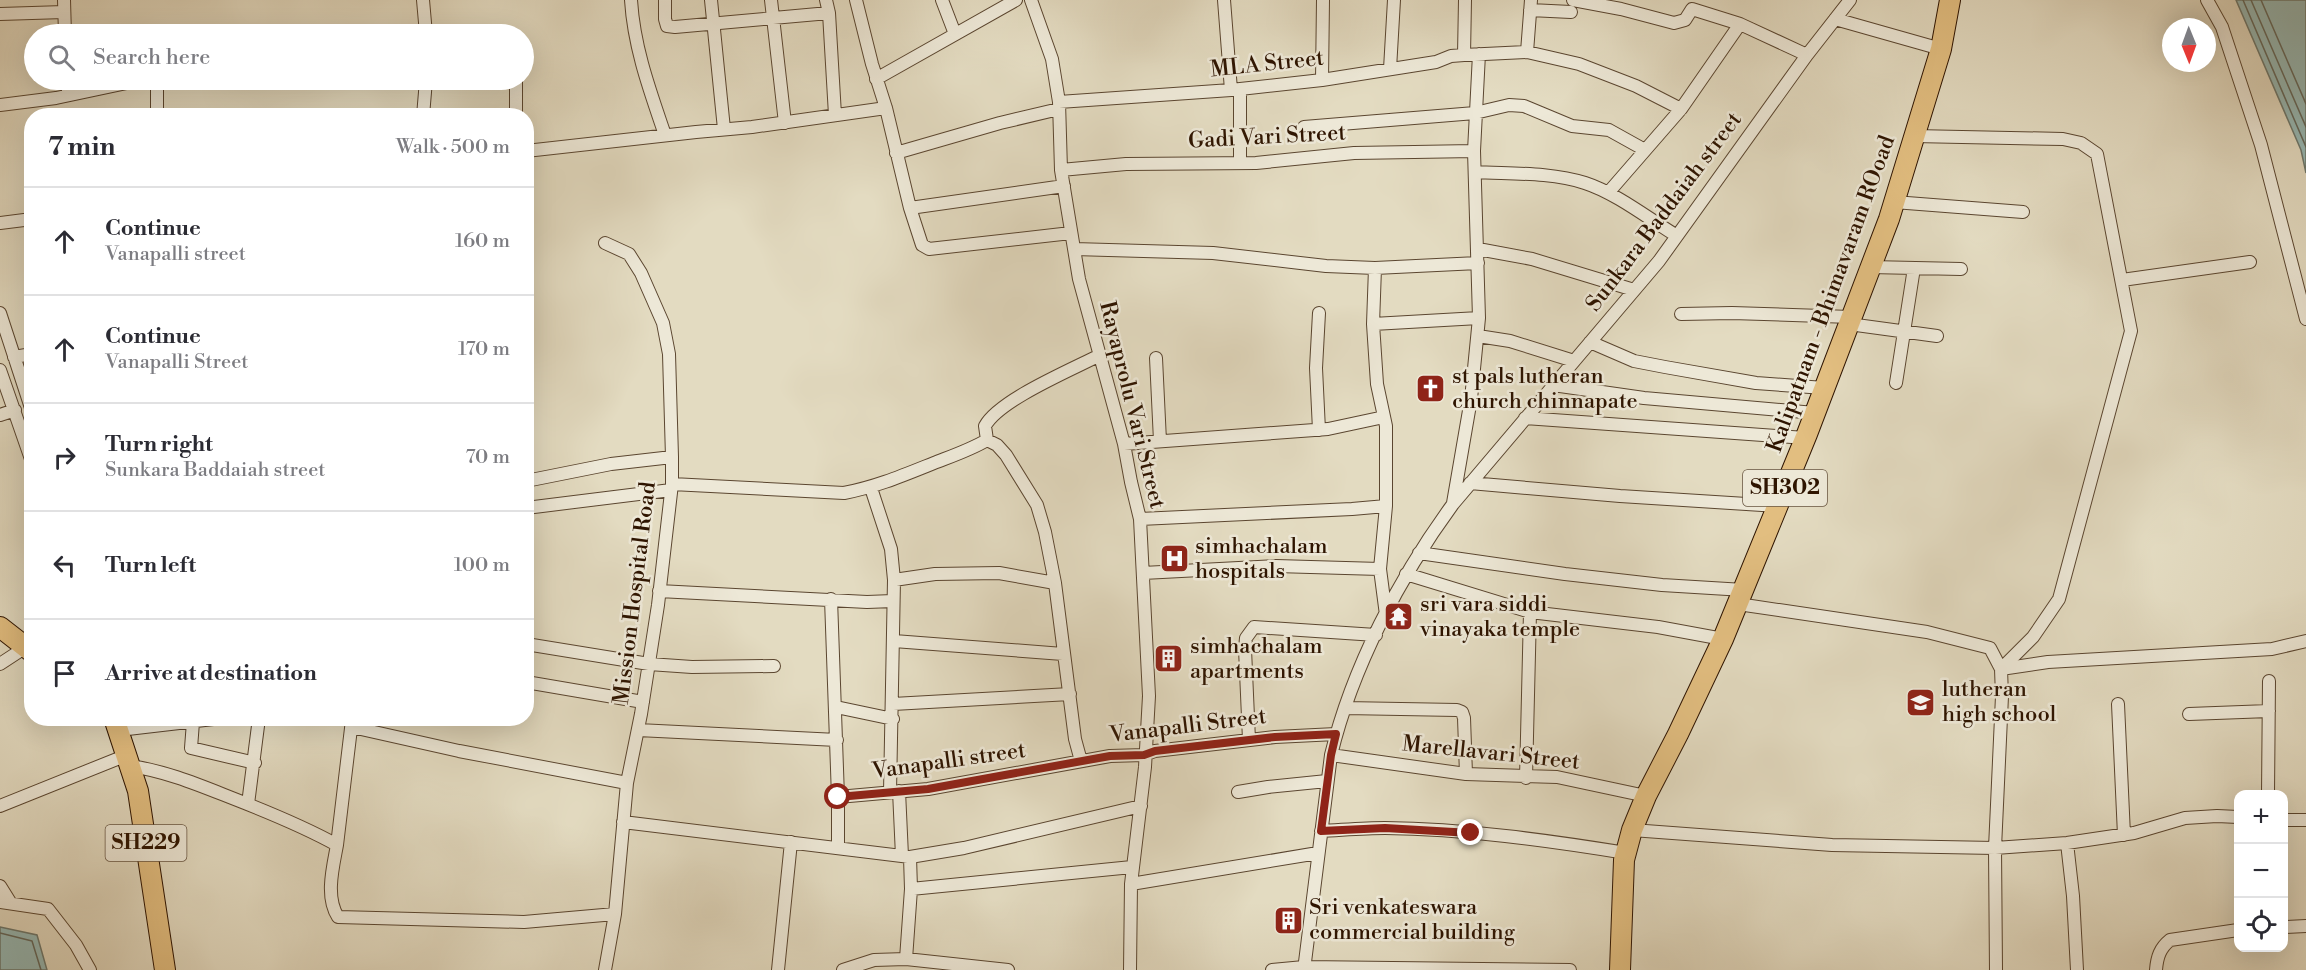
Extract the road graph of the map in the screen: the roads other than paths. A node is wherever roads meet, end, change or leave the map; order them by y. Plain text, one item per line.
1 (423, 0) edge
2 (631, 0) edge
3 (665, 0) edge
4 (711, 0) edge
5 (771, 0) edge
6 (840, 0) edge
7 (856, 0) edge
8 (942, 0) edge
9 (1016, 0) edge
10 (1031, 0) edge
11 (1224, 0) edge
12 (1323, 0) edge
13 (1394, 0) edge
14 (1465, 0) edge
15 (1850, 0) edge
16 (1950, 0) edge
17 (2206, 0) edge
18 (827, 5) edge
19 (1530, 5) edge
20 (1621, 5) edge
21 (1694, 5) edge
22 (64, 6) edge
23 (1572, 6) edge
24 (0, 14) edge
25 (772, 18) junction
26 (1835, 19) junction
27 (65, 24) edge
28 (425, 24) edge
29 (712, 24) junction
30 (1740, 24) junction
31 (955, 34) junction
32 (1941, 49) junction
33 (1527, 52) junction
34 (1479, 54) junction
35 (1464, 55) junction
36 (1807, 55) junction
37 (1390, 69) junction
38 (876, 79) junction
39 (1322, 80) junction
40 (1235, 89) junction
41 (68, 90) edge
42 (92, 90) edge
43 (157, 90) edge
44 (425, 90) edge
45 (516, 90) edge
46 (68, 95) junction
47 (0, 105) edge
48 (1059, 106) junction
49 (157, 108) edge
50 (424, 108) edge
51 (516, 108) edge
52 (886, 108) junction
53 (1681, 109) junction
54 (1475, 113) junction
55 (835, 115) junction
56 (785, 123) junction
57 (1304, 127) dead end
58 (724, 129) junction
59 (665, 135) junction
60 (1914, 136) junction
61 (534, 150) edge
62 (1646, 150) junction
63 (1474, 151) junction
64 (896, 153) junction
65 (1240, 163) junction
66 (1061, 170) junction
67 (1476, 172) junction
68 (1064, 186) junction
69 (1608, 193) junction
70 (1894, 202) junction
71 (910, 208) junction
72 (2023, 212) dead end
73 (24, 220) edge
74 (0, 223) edge
75 (1071, 233) junction
76 (1677, 236) junction
77 (604, 243) dead end
78 (1074, 249) junction
79 (1478, 249) junction
80 (2250, 262) dead end
81 (1478, 263) junction
82 (1870, 267) junction
83 (1375, 268) junction
84 (1914, 268) junction
85 (1961, 269) dead end
86 (2122, 280) junction
87 (1634, 291) junction
88 (0, 313) edge
89 (1319, 313) dead end
90 (1681, 314) dead end
91 (1479, 318) junction
92 (2306, 319) edge
93 (1850, 321) junction
94 (1373, 324) junction
95 (1904, 332) junction
96 (1478, 336) junction
97 (1937, 336) dead end
98 (1590, 342) junction
99 (4, 343) edge
100 (24, 355) edge
101 (1100, 355) junction
102 (14, 357) junction
103 (1156, 358) dead end
104 (1574, 361) junction
105 (0, 370) edge
106 (1896, 384) dead end
107 (1553, 386) junction
108 (24, 387) edge
109 (1824, 388) junction
110 (15, 410) junction
111 (1815, 412) junction
112 (0, 415) edge
113 (1384, 417) junction
114 (1526, 418) junction
115 (1319, 429) junction
116 (24, 438) edge
117 (1805, 438) junction
118 (987, 440) junction
119 (1160, 441) junction
120 (1124, 444) junction
121 (672, 457) junction
122 (534, 479) edge
123 (1470, 483) junction
124 (671, 487) junction
125 (871, 488) junction
126 (1453, 504) junction
127 (1386, 506) junction
128 (1778, 506) junction
129 (534, 507) edge
130 (1140, 519) junction
131 (1419, 553) junction
132 (1380, 569) junction
133 (1143, 573) junction
134 (1406, 574) junction
135 (894, 580) junction
136 (1055, 583) junction
137 (659, 591) junction
138 (1741, 597) junction
139 (831, 599) junction
140 (893, 601) junction
141 (1530, 612) junction
142 (1386, 615) junction
143 (0, 627) edge
144 (1376, 635) junction
145 (1724, 639) junction
146 (894, 641) junction
147 (2306, 641) edge
148 (24, 644) edge
149 (534, 645) edge
150 (24, 651) edge
151 (1064, 654) junction
152 (0, 664) edge
153 (649, 664) junction
154 (774, 666) dead end
155 (2001, 669) junction
156 (2269, 681) dead end
157 (534, 683) edge
158 (1070, 694) junction
159 (643, 702) junction
160 (893, 704) junction
161 (2118, 704) dead end
162 (836, 707) junction
163 (1345, 708) junction
164 (2269, 711) junction
165 (2189, 714) dead end
166 (893, 719) junction
167 (117, 726) edge
168 (193, 726) edge
169 (259, 726) edge
170 (352, 726) edge
171 (364, 726) edge
172 (638, 730) junction
173 (1336, 734) junction
174 (837, 740) junction
175 (1249, 740) junction
176 (1144, 755) junction
177 (1331, 755) junction
178 (129, 760) junction
179 (1081, 761) junction
180 (255, 763) junction
181 (1466, 774) junction
182 (1526, 778) junction
183 (1327, 781) junction
184 (627, 783) junction
185 (2268, 790) edge
186 (895, 792) junction
187 (1238, 792) dead end
188 (1646, 796) junction
189 (838, 797) junction
190 (248, 804) junction
191 (0, 806) edge
192 (1141, 806) junction
193 (2234, 817) edge
194 (2288, 820) edge
195 (2306, 820) edge
196 (623, 822) junction
197 (1632, 830) junction
198 (1321, 831) junction
199 (2124, 835) junction
200 (791, 842) junction
201 (2067, 843) junction
202 (337, 845) junction
203 (838, 848) junction
204 (1995, 848) junction
205 (1318, 853) junction
206 (1626, 853) junction
207 (906, 857) junction
208 (1132, 867) junction
209 (1131, 884) junction
210 (0, 886) edge
211 (911, 889) junction
212 (5, 902) edge
213 (615, 914) junction
214 (2306, 926) edge
215 (2288, 927) edge
216 (2234, 931) edge
217 (906, 959) junction
218 (1304, 969) edge
219 (90, 970) edge
220 (165, 970) edge
221 (605, 970) edge
222 (778, 970) edge
223 (843, 970) edge
224 (1008, 970) edge
225 (1130, 970) edge
226 (1272, 970) edge
227 (1570, 970) edge
228 (1620, 970) edge
229 (1996, 970) edge
230 (2078, 970) edge
231 (2156, 970) edge

1 - 28 street
2 - 59 street
3 - 29 street
4 - 29 street
5 - 25 street
6 - 18 street
7 - 38 street
8 - 31 street
9 - 31 street
10 - 48 street, Rayaprolu Vari Street
11 - 40 street
12 - 39 street
13 - 37 street
14 - 35 street
15 - 26 street, Sunkara Baddaiah street
16 - 32 main road, Kalipatnam - Bhimavaram ROoad / SH302
17 - 92 street
18 - 25 street
18 - 55 street
19 - 23 street
19 - 33 street
20 - 21 street
20 - 23 street
21 - 30 street
22 - 24 street
22 - 27 street
25 - 29 street
25 - 56 street
26 - 32 street
26 - 36 street, Sunkara Baddaiah street
29 - 58 street
30 - 36 street
30 - 53 street
31 - 38 street
32 - 60 main road, Kalipatnam - Bhimavaram ROoad / SH302
33 - 34 street, MLA Street
33 - 53 street, MLA Street
34 - 35 street, MLA Street
34 - 54 street
35 - 37 street, MLA Street
36 - 76 street, Sunkara Baddaiah street
37 - 39 street, MLA Street
38 - 52 street
39 - 40 street, MLA Street
40 - 48 street, MLA Street
40 - 65 street
41 - 46 street
42 - 46 street
43 - 49 street
44 - 50 street
45 - 51 street
46 - 47 street
48 - 64 street, MLA Street
48 - 66 street, Rayaprolu Vari Street
52 - 55 street
52 - 64 street
53 - 62 street
54 - 57 street
54 - 62 street
54 - 63 street
55 - 56 street
56 - 58 street
58 - 59 street
59 - 61 street
60 - 70 main road, Kalipatnam - Bhimavaram ROoad / SH302
60 - 86 street
62 - 69 street
63 - 65 street, Gadi Vari Street
63 - 67 street
64 - 71 street
65 - 66 street, Gadi Vari Street
66 - 68 street, Rayaprolu Vari Street
67 - 69 street
67 - 79 street
68 - 71 street
68 - 75 street, Rayaprolu Vari Street
69 - 76 street
70 - 72 street
70 - 82 main road, Kalipatnam - Bhimavaram ROoad / SH302
71 - 75 street
73 - 74 street
75 - 78 street, Rayaprolu Vari Street
76 - 87 street, Sunkara Baddaiah street
77 - 121 street, Mission Hospital Road
78 - 83 street
78 - 101 street, Rayaprolu Vari Street
79 - 81 street
79 - 87 street
80 - 86 street
81 - 83 street
81 - 91 street
82 - 84 street
82 - 93 main road, Kalipatnam - Bhimavaram ROoad / SH302
83 - 94 street
84 - 85 street
84 - 95 street
86 - 155 street
87 - 98 street, Sunkara Baddaiah street
88 - 99 street
89 - 115 street
90 - 93 street
91 - 94 street
91 - 96 street
93 - 95 street
93 - 109 main road, Kalipatnam - Bhimavaram ROoad / SH302
94 - 113 street
95 - 97 street
95 - 106 street
96 - 104 street
96 - 126 street
98 - 104 street, Sunkara Baddaiah street
98 - 109 street
99 - 102 street
100 - 102 street
101 - 118 street
101 - 120 street, Rayaprolu Vari Street
102 - 108 street
103 - 119 street
104 - 107 street, Sunkara Baddaiah street
105 - 110 street
107 - 111 street
107 - 114 street, Sunkara Baddaiah street
109 - 111 main road, Kalipatnam - Bhimavaram ROoad / SH302
110 - 112 street
110 - 116 street
111 - 117 main road, Kalipatnam - Bhimavaram ROoad / SH302
113 - 115 street
113 - 127 street
114 - 117 street
114 - 123 street, Sunkara Baddaiah street
115 - 119 street
117 - 128 main road, Kalipatnam - Bhimavaram ROoad / SH302
118 - 125 street
118 - 136 street
119 - 120 street
120 - 130 street, Rayaprolu Vari Street
121 - 122 street
121 - 124 street, Mission Hospital Road
123 - 126 street, Sunkara Baddaiah street
123 - 128 street
124 - 125 street
124 - 129 street
124 - 137 street, Mission Hospital Road
125 - 135 street
126 - 131 street, Sunkara Baddaiah street
127 - 130 street
127 - 132 street
128 - 138 main road, Kalipatnam - Bhimavaram ROoad / SH302
130 - 133 street, Rayaprolu Vari Street
131 - 134 street, Sunkara Baddaiah street
131 - 138 street
132 - 133 street
132 - 142 street
133 - 176 street, Rayaprolu Vari Street
134 - 141 street
134 - 142 street, Sunkara Baddaiah street
135 - 136 street
135 - 140 street
136 - 151 street
137 - 139 street
137 - 153 street, Mission Hospital Road
138 - 145 main road, Kalipatnam - Bhimavaram ROoad / SH302
138 - 155 street
139 - 140 street
139 - 162 street, Vanapalli street
140 - 146 street
141 - 145 street
141 - 182 street
142 - 144 street, Sunkara Baddaiah street
143 - 148 main road
144 - 163 street, Sunkara Baddaiah street
144 - 175 street
145 - 188 main road, Kalipatnam - Bhimavaram ROoad / SH302
146 - 151 street
146 - 160 street
147 - 155 street
149 - 153 street
150 - 152 street
151 - 158 street
153 - 154 street
153 - 159 street, Mission Hospital Road
155 - 204 street
156 - 164 street
157 - 159 street
158 - 160 street
158 - 179 street
159 - 172 street, Mission Hospital Road
160 - 166 street
161 - 199 street
162 - 166 street
162 - 174 street, Vanapalli street
163 - 173 street, Sunkara Baddaiah street
163 - 181 street
164 - 165 street
164 - 185 street
166 - 186 street
167 - 178 main road, SH229
168 - 180 street
169 - 180 street
170 - 202 street
171 - 184 street
172 - 174 street
172 - 184 street, Mission Hospital Road
173 - 175 street, Vanapalli Street
173 - 177 street, Sunkara Baddaiah street
174 - 189 street, Vanapalli street
175 - 176 street, Vanapalli Street
176 - 179 street, Vanapalli Street
176 - 192 street, Rayaprolu Vari Street
177 - 181 street, Marellavari Street
177 - 183 street, Sunkara Baddaiah street
178 - 190 street
178 - 191 street
178 - 220 main road, SH229
179 - 186 street, Vanapalli street
180 - 190 street
181 - 182 street, Marellavari Street
182 - 188 street, Marellavari Street
183 - 187 street
183 - 198 street, Sunkara Baddaiah street
184 - 196 street, Mission Hospital Road
186 - 189 street, Vanapalli street
186 - 207 street
188 - 197 main road, Kalipatnam - Bhimavaram ROoad / SH302
189 - 203 street
190 - 202 street
192 - 207 street
192 - 208 street, Rayaprolu Vari Street
193 - 199 street
194 - 195 street
196 - 200 street
196 - 213 street, Mission Hospital Road
197 - 204 street
197 - 206 main road, Kalipatnam - Bhimavaram ROoad / SH302
198 - 205 street, Sunkara Baddaiah street
198 - 206 street
199 - 201 street
200 - 203 street
200 - 222 street
201 - 204 street
201 - 230 street
202 - 213 street
203 - 207 street
204 - 229 street
205 - 209 street
205 - 218 street, Sunkara Baddaiah street
206 - 228 main road, Kalipatnam - Bhimavaram ROoad / SH302
207 - 211 street
208 - 209 street, Rayaprolu Vari Street
208 - 211 street
209 - 225 street, Rayaprolu Vari Street
210 - 212 street
211 - 217 street
212 - 219 street
213 - 221 street, Mission Hospital Road
214 - 215 street
216 - 231 street
217 - 223 street
217 - 224 street
218 - 226 street
218 - 227 street

